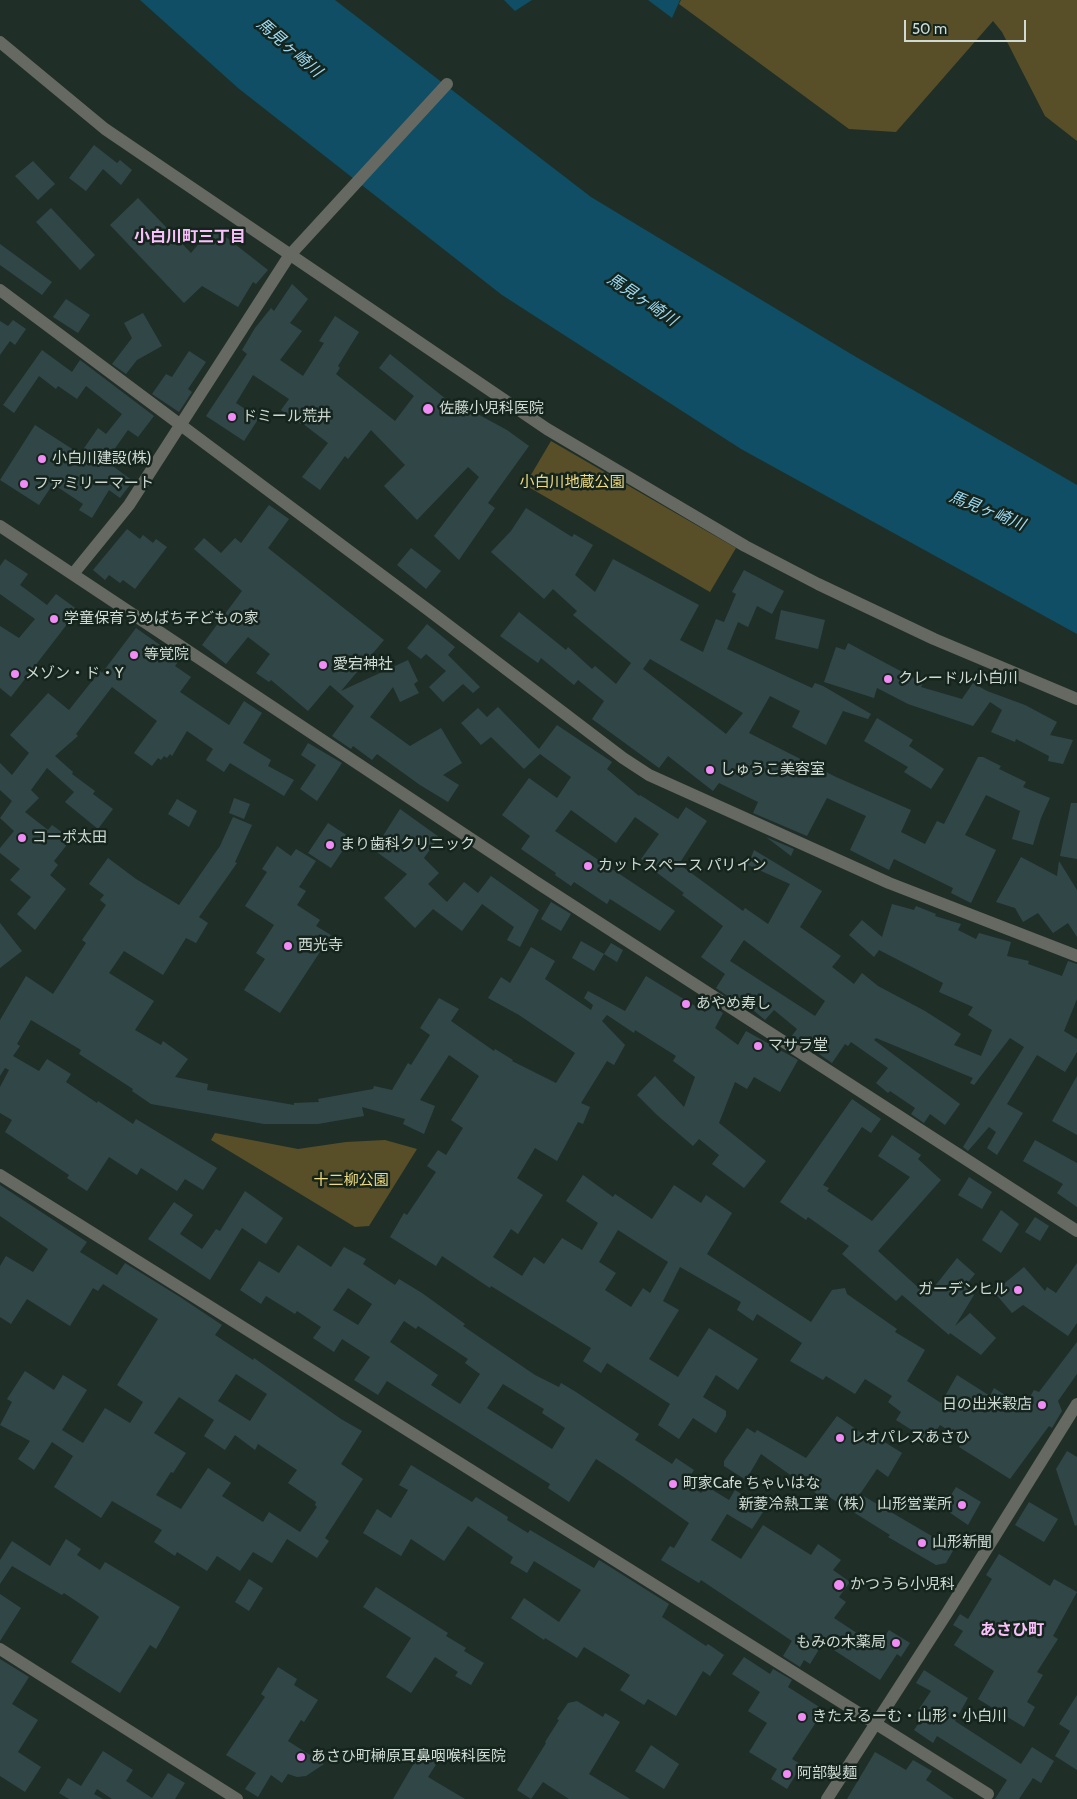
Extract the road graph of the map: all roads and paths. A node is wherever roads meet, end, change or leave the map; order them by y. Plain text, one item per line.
1 (0, 42) edge
2 (447, 84) dead end
3 (289, 256) junction
4 (0, 290) edge
5 (180, 425) junction
6 (0, 526) edge
7 (73, 574) junction
8 (1077, 699) edge
9 (1077, 956) edge
10 (0, 1175) edge
11 (1077, 1231) edge
12 (1077, 1404) edge
13 (0, 1649) edge
14 (875, 1724) junction
15 (988, 1794) dead end
16 (237, 1799) edge
17 (827, 1799) edge

1 - 3 street
2 - 3 street
3 - 5 street
3 - 8 street
4 - 5 street
5 - 7 street
5 - 9 street
6 - 7 street
7 - 11 street
10 - 14 street
12 - 14 street
13 - 16 street
14 - 15 street
14 - 17 street

